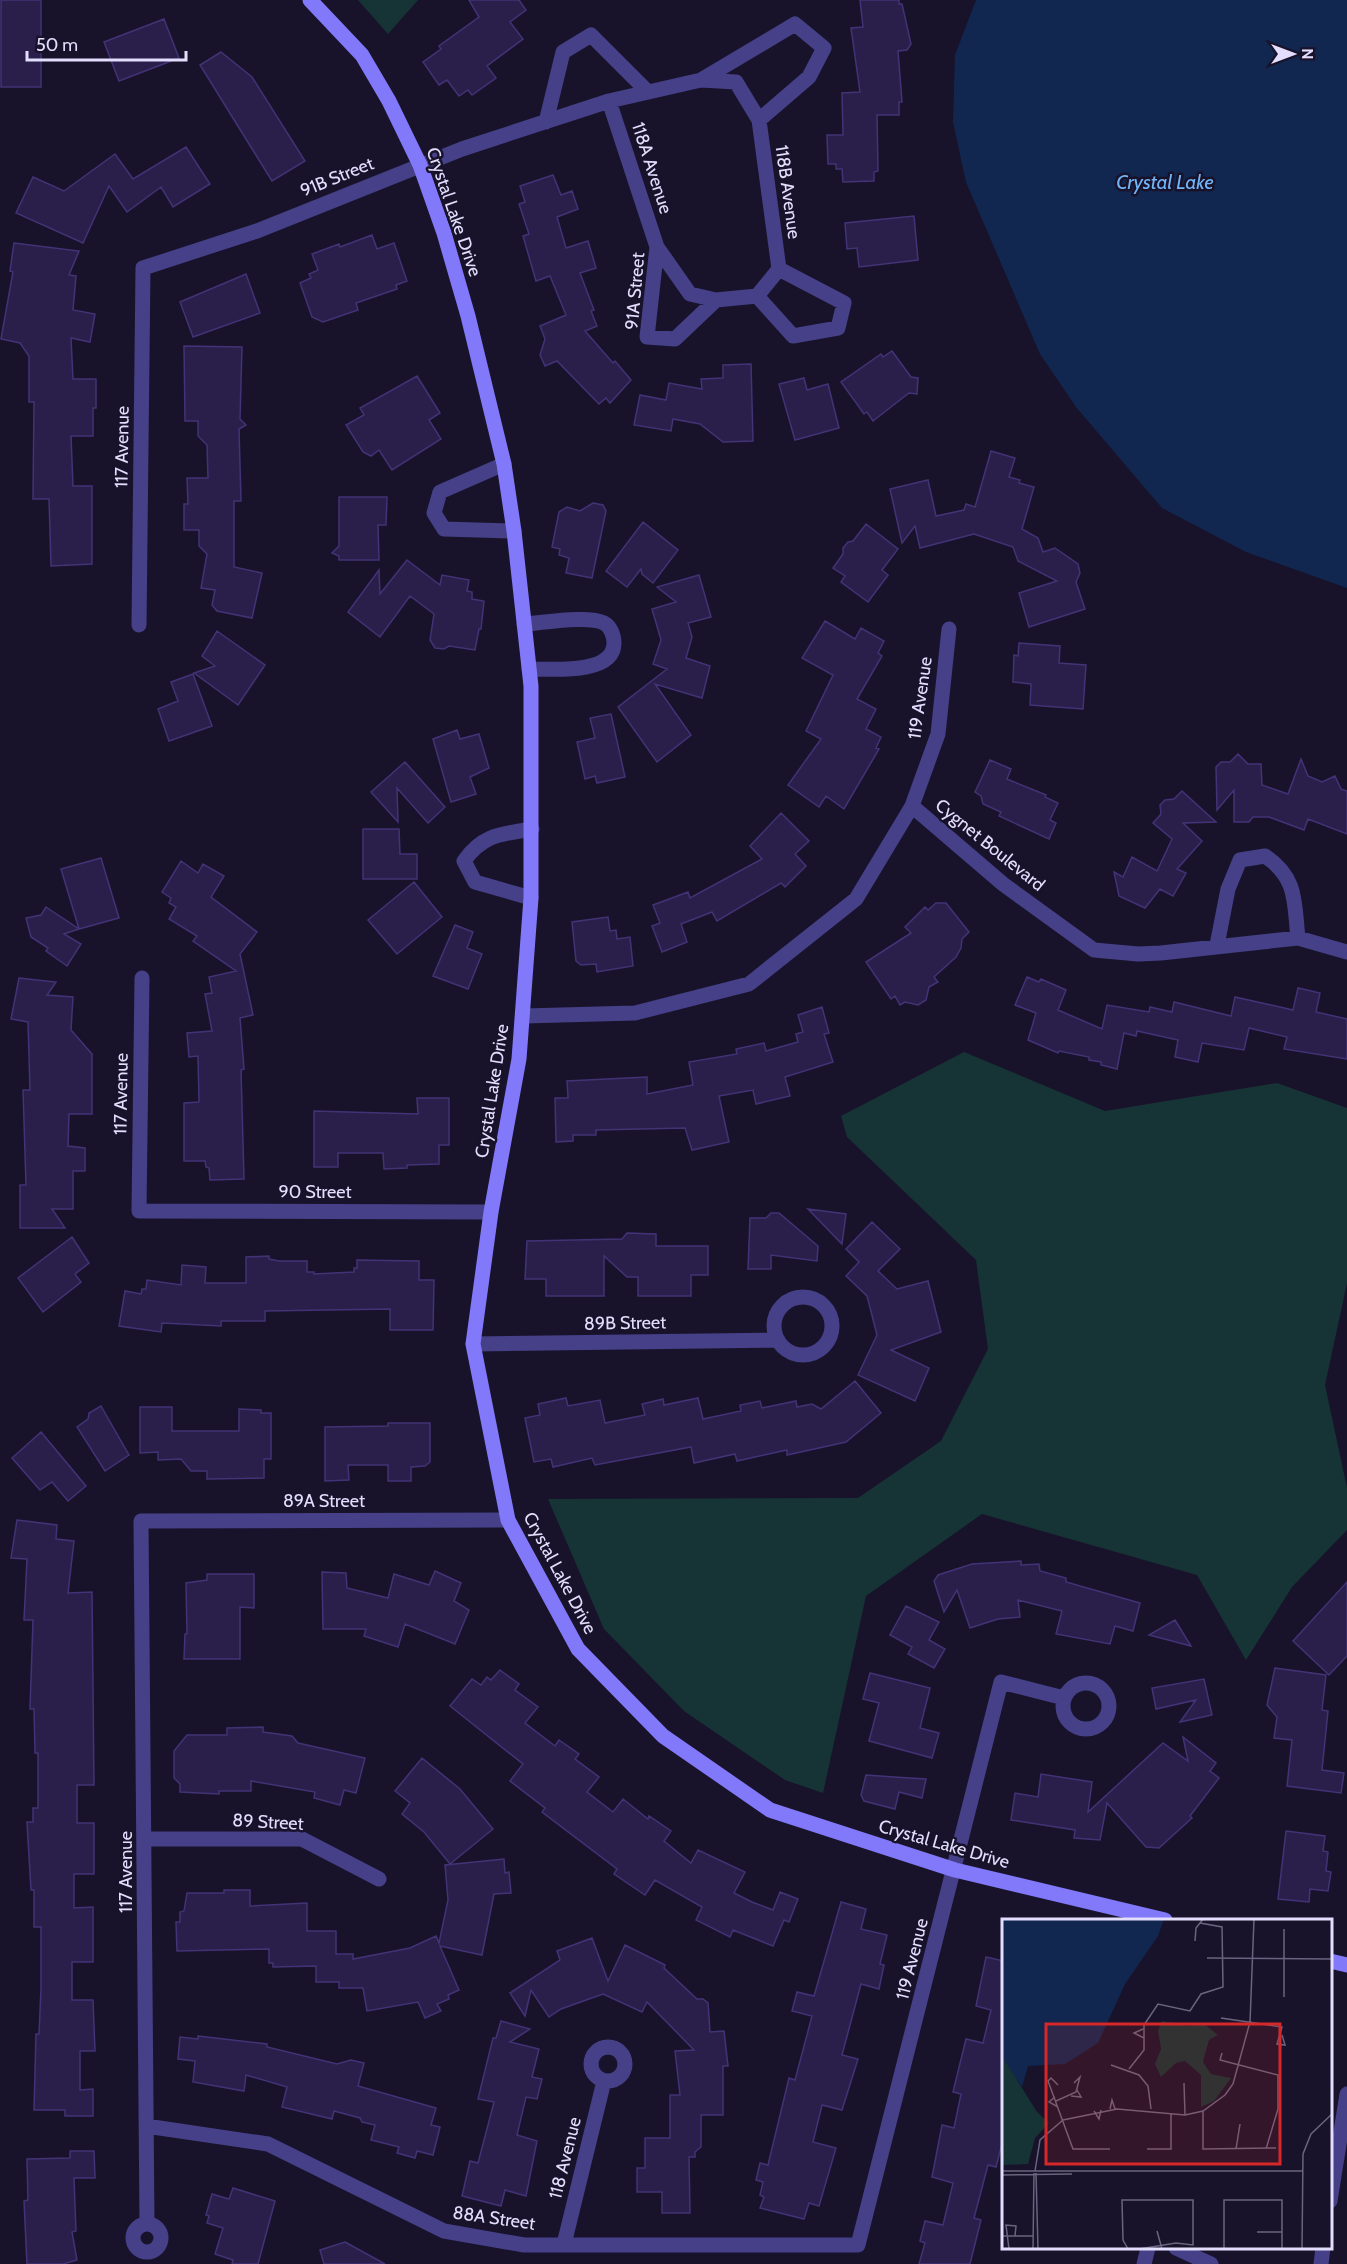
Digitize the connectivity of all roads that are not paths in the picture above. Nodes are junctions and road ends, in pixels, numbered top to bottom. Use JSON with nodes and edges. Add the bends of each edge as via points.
{"nodes":[{"id":1,"x":310,"y":0,"type":"edge"},
{"id":2,"x":701,"y":80,"type":"junction"},
{"id":3,"x":647,"y":91,"type":"junction"},
{"id":4,"x":609,"y":102,"type":"junction"},
{"id":5,"x":759,"y":120,"type":"junction"},
{"id":6,"x":546,"y":122,"type":"junction"},
{"id":7,"x":420,"y":165,"type":"junction"},
{"id":8,"x":657,"y":247,"type":"junction"},
{"id":9,"x":143,"y":268,"type":"joint"},
{"id":10,"x":779,"y":269,"type":"junction"},
{"id":11,"x":757,"y":296,"type":"junction"},
{"id":12,"x":716,"y":300,"type":"junction"},
{"id":13,"x":504,"y":464,"type":"junction"},
{"id":14,"x":514,"y":531,"type":"junction"},
{"id":15,"x":524,"y":624,"type":"junction"},
{"id":16,"x":139,"y":625,"type":"dead end"},
{"id":17,"x":949,"y":629,"type":"dead end"},
{"id":18,"x":529,"y":669,"type":"junction"},
{"id":19,"x":912,"y":806,"type":"junction"},
{"id":20,"x":532,"y":829,"type":"junction"},
{"id":21,"x":531,"y":898,"type":"junction"},
{"id":22,"x":1298,"y":938,"type":"junction"},
{"id":23,"x":1217,"y":945,"type":"junction"},
{"id":24,"x":1347,"y":952,"type":"edge"},
{"id":25,"x":142,"y":978,"type":"dead end"},
{"id":26,"x":524,"y":1016,"type":"junction"},
{"id":27,"x":139,"y":1210,"type":"joint"},
{"id":28,"x":491,"y":1212,"type":"junction"},
{"id":29,"x":777,"y":1340,"type":"dead end"},
{"id":30,"x":473,"y":1344,"type":"junction"},
{"id":31,"x":508,"y":1520,"type":"junction"},
{"id":32,"x":141,"y":1521,"type":"joint"},
{"id":33,"x":1064,"y":1698,"type":"dead end"},
{"id":34,"x":145,"y":1839,"type":"junction"},
{"id":35,"x":955,"y":1870,"type":"junction"},
{"id":36,"x":380,"y":1879,"type":"dead end"},
{"id":37,"x":1161,"y":1919,"type":"edge"},
{"id":38,"x":1332,"y":1961,"type":"edge"},
{"id":39,"x":1347,"y":1965,"type":"edge"},
{"id":40,"x":604,"y":2081,"type":"dead end"},
{"id":41,"x":1347,"y":2094,"type":"edge"},
{"id":42,"x":146,"y":2126,"type":"junction"},
{"id":43,"x":1332,"y":2188,"type":"edge"},
{"id":44,"x":147,"y":2223,"type":"dead end"},
{"id":45,"x":564,"y":2244,"type":"junction"},
{"id":46,"x":858,"y":2245,"type":"joint"},
{"id":47,"x":1148,"y":2249,"type":"edge"},
{"id":48,"x":1180,"y":2249,"type":"edge"},
{"id":49,"x":1323,"y":2249,"type":"edge"},
{"id":50,"x":1144,"y":2264,"type":"edge"},
{"id":51,"x":1211,"y":2264,"type":"edge"},
{"id":52,"x":1321,"y":2264,"type":"edge"}],
"edges":[{"from":1,"to":7,"type":"street","name":"Crystal Lake Drive","via":[[362,55]]},
{"from":2,"to":3,"type":"street","name":"91B Street"},
{"from":2,"to":5,"type":"street","name":"91B Street","via":[[736,82]]},
{"from":2,"to":5,"type":"street","name":"91B Street","via":[[795,24],[824,48],[809,77]]},
{"from":3,"to":4,"type":"street","name":"91B Street"},
{"from":3,"to":6,"type":"street","via":[[591,35],[563,52]]},
{"from":4,"to":6,"type":"street","name":"91B Street"},
{"from":4,"to":8,"type":"street","name":"118A Avenue"},
{"from":5,"to":10,"type":"street","name":"118B Avenue"},
{"from":6,"to":7,"type":"street","name":"91B Street"},
{"from":7,"to":9,"type":"street","name":"91B Street","via":[[257,231]]},
{"from":7,"to":13,"type":"street","name":"Crystal Lake Drive","via":[[468,316]]},
{"from":8,"to":12,"type":"street","name":"91A Street","via":[[690,294]]},
{"from":8,"to":12,"type":"street","name":"91A Street","via":[[647,337],[675,339]]},
{"from":9,"to":16,"type":"street","name":"117 Avenue"},
{"from":10,"to":11,"type":"street"},
{"from":10,"to":11,"type":"street","via":[[843,303],[838,328],[794,336]]},
{"from":11,"to":12,"type":"street","name":"91A Street"},
{"from":13,"to":14,"type":"street","name":"Crystal Lake Drive"},
{"from":13,"to":14,"type":"street","via":[[440,492],[434,513],[444,529]]},
{"from":14,"to":15,"type":"street","name":"Crystal Lake Drive"},
{"from":15,"to":18,"type":"street","name":"Crystal Lake Drive"},
{"from":15,"to":18,"type":"street","via":[[604,623],[612,631],[614,644],[611,655],[598,666]]},
{"from":17,"to":19,"type":"street","name":"119 Avenue","via":[[938,734]]},
{"from":18,"to":20,"type":"street","name":"Crystal Lake Drive"},
{"from":19,"to":23,"type":"street","name":"Cygnet Boulevard","via":[[1003,884],[1094,950],[1138,954]]},
{"from":19,"to":26,"type":"street","name":"Cygnet Boulevard","via":[[856,899],[749,984],[635,1013]]},
{"from":20,"to":21,"type":"street","name":"Crystal Lake Drive"},
{"from":20,"to":21,"type":"street","via":[[492,836],[475,845],[464,861],[475,882]]},
{"from":21,"to":26,"type":"street","name":"Crystal Lake Drive"},
{"from":22,"to":23,"type":"street","name":"Cygnet Boulevard"},
{"from":22,"to":23,"type":"street","via":[[1292,884],[1280,866],[1265,856],[1240,860],[1228,889]]},
{"from":22,"to":24,"type":"street","name":"Cygnet Boulevard"},
{"from":25,"to":27,"type":"street","name":"117 Avenue"},
{"from":26,"to":28,"type":"street","name":"Crystal Lake Drive"},
{"from":27,"to":28,"type":"street","name":"90 Street"},
{"from":28,"to":30,"type":"street","name":"Crystal Lake Drive"},
{"from":29,"to":30,"type":"street","name":"89B Street"},
{"from":30,"to":31,"type":"street","name":"Crystal Lake Drive"},
{"from":31,"to":32,"type":"street","name":"89A Street"},
{"from":31,"to":35,"type":"street","name":"Crystal Lake Drive","via":[[578,1649],[663,1736],[770,1810]]},
{"from":32,"to":34,"type":"street","name":"117 Avenue"},
{"from":33,"to":35,"type":"street","name":"119 Avenue","via":[[1001,1682]]},
{"from":34,"to":36,"type":"street","name":"89 Street","via":[[302,1839]]},
{"from":34,"to":42,"type":"street","name":"117 Avenue"},
{"from":35,"to":37,"type":"street","name":"Crystal Lake Drive"},
{"from":35,"to":46,"type":"street","name":"119 Avenue"},
{"from":38,"to":39,"type":"street"},
{"from":40,"to":45,"type":"street","name":"118 Avenue"},
{"from":41,"to":43,"type":"street"},
{"from":42,"to":44,"type":"street","name":"117 Avenue"},
{"from":42,"to":45,"type":"street","name":"88A Street","via":[[268,2144],[444,2231],[524,2245]]},
{"from":45,"to":46,"type":"street","name":"88A Street"},
{"from":47,"to":50,"type":"street"},
{"from":48,"to":51,"type":"street"},
{"from":49,"to":52,"type":"street"}]}
